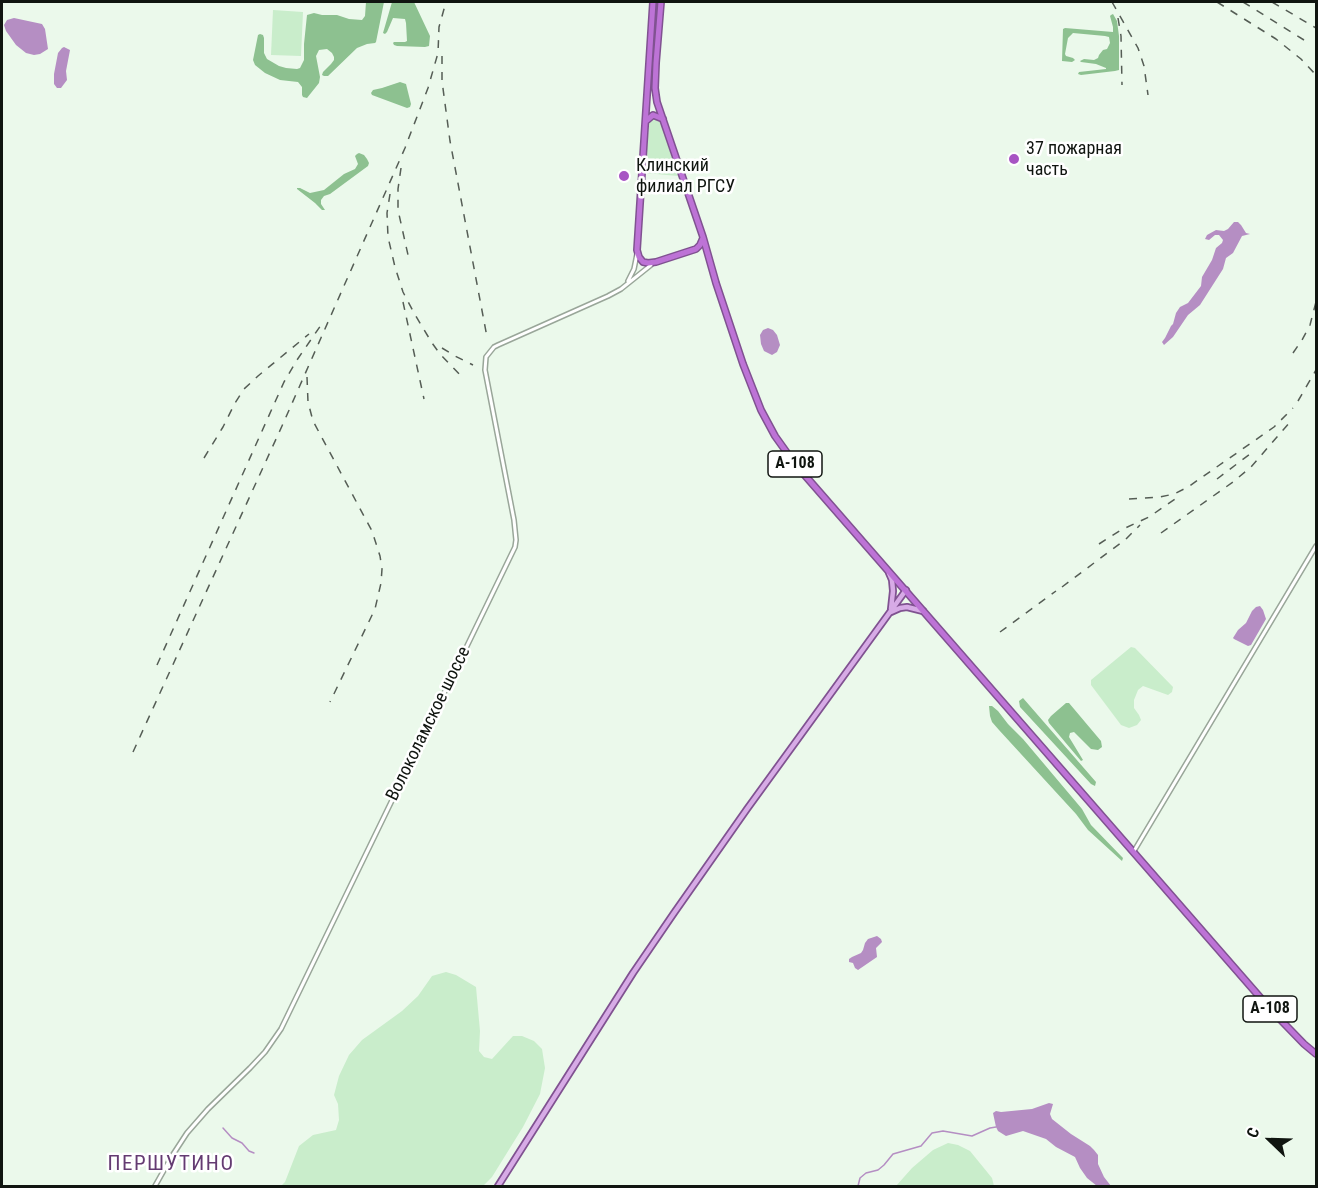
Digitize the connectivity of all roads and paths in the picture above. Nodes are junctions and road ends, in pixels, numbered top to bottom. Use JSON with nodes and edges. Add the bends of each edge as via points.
{"nodes":[{"id":1,"x":653,"y":2,"type":"edge"},
{"id":2,"x":661,"y":2,"type":"edge"},
{"id":3,"x":664,"y":120,"type":"junction"},
{"id":4,"x":646,"y":121,"type":"junction"},
{"id":5,"x":703,"y":237,"type":"junction"},
{"id":6,"x":696,"y":249,"type":"junction"},
{"id":7,"x":637,"y":250,"type":"junction"},
{"id":8,"x":708,"y":255,"type":"junction"},
{"id":9,"x":656,"y":262,"type":"junction"},
{"id":10,"x":621,"y":289,"type":"junction"},
{"id":11,"x":1317,"y":546,"type":"edge"},
{"id":12,"x":888,"y":571,"type":"junction"},
{"id":13,"x":906,"y":590,"type":"junction"},
{"id":14,"x":924,"y":611,"type":"junction"},
{"id":15,"x":891,"y":612,"type":"junction"},
{"id":16,"x":1133,"y":852,"type":"junction"},
{"id":17,"x":1317,"y":1054,"type":"edge"},
{"id":18,"x":155,"y":1186,"type":"edge"},
{"id":19,"x":498,"y":1186,"type":"edge"}],
"edges":[{"from":1,"to":4,"type":"highway"},
{"from":2,"to":3,"type":"highway","number":"А-108","via":[[655,88]]},
{"from":3,"to":4,"type":"highway","via":[[653,115]]},
{"from":3,"to":5,"type":"highway","number":"А-108"},
{"from":4,"to":7,"type":"highway"},
{"from":5,"to":6,"type":"highway"},
{"from":5,"to":8,"type":"highway","number":"А-108"},
{"from":6,"to":8,"type":"highway"},
{"from":6,"to":9,"type":"highway"},
{"from":7,"to":9,"type":"highway","via":[[643,262]]},
{"from":7,"to":10,"type":"street","via":[[633,273]]},
{"from":8,"to":12,"type":"highway","number":"А-108","via":[[743,364],[775,436]]},
{"from":9,"to":10,"type":"street","name":"Волоколамское шоссе"},
{"from":10,"to":18,"type":"street","name":"Волоколамское шоссе","via":[[494,347],[486,357],[485,370],[514,520],[515,547],[281,1029],[258,1060],[187,1133]]},
{"from":11,"to":16,"type":"street"},
{"from":12,"to":13,"type":"highway","number":"А-108"},
{"from":12,"to":15,"type":"main road","via":[[893,591]]},
{"from":13,"to":14,"type":"highway","number":"А-108"},
{"from":13,"to":15,"type":"main road"},
{"from":14,"to":15,"type":"main road","via":[[907,607]]},
{"from":14,"to":16,"type":"highway","number":"А-108"},
{"from":15,"to":19,"type":"main road","via":[[674,913]]},
{"from":16,"to":17,"type":"highway","number":"А-108","via":[[1272,1011]]}]}
